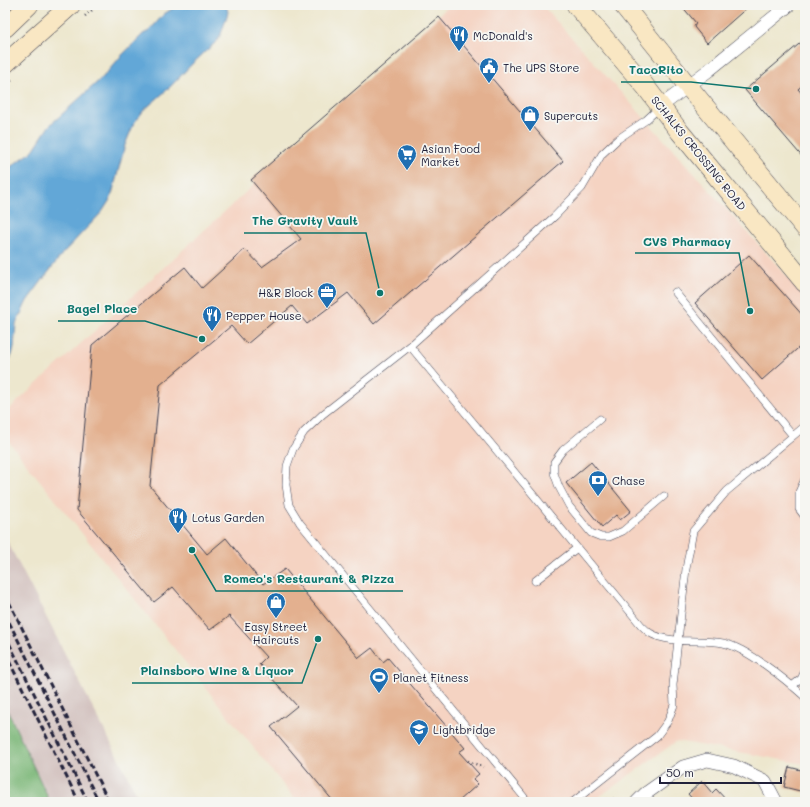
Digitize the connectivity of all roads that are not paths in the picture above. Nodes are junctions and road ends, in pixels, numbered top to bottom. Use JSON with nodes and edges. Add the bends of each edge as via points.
{"nodes":[{"id":1,"x":29,"y":5,"type":"edge"},
{"id":2,"x":71,"y":5,"type":"edge"},
{"id":3,"x":576,"y":5,"type":"edge"},
{"id":4,"x":623,"y":5,"type":"edge"},
{"id":5,"x":790,"y":5,"type":"edge"},
{"id":6,"x":5,"y":28,"type":"edge"},
{"id":7,"x":5,"y":64,"type":"edge"},
{"id":8,"x":688,"y":86,"type":"junction"},
{"id":9,"x":661,"y":106,"type":"junction"},
{"id":10,"x":805,"y":228,"type":"edge"},
{"id":11,"x":805,"y":283,"type":"edge"},
{"id":12,"x":675,"y":292,"type":"dead end"},
{"id":13,"x":410,"y":346,"type":"junction"},
{"id":14,"x":600,"y":419,"type":"dead end"},
{"id":15,"x":805,"y":426,"type":"edge"},
{"id":16,"x":793,"y":436,"type":"junction"},
{"id":17,"x":805,"y":479,"type":"edge"},
{"id":18,"x":664,"y":496,"type":"dead end"},
{"id":19,"x":805,"y":517,"type":"edge"},
{"id":20,"x":577,"y":548,"type":"junction"},
{"id":21,"x":535,"y":581,"type":"dead end"},
{"id":22,"x":678,"y":640,"type":"junction"},
{"id":23,"x":805,"y":671,"type":"edge"},
{"id":24,"x":792,"y":686,"type":"junction"},
{"id":25,"x":805,"y":697,"type":"edge"},
{"id":26,"x":528,"y":802,"type":"edge"},
{"id":27,"x":573,"y":802,"type":"edge"},
{"id":28,"x":637,"y":802,"type":"edge"},
{"id":29,"x":776,"y":802,"type":"edge"}],
"edges":[{"from":1,"to":6,"type":"street"},
{"from":2,"to":7,"type":"street"},
{"from":3,"to":9,"type":"street","name":"SCHALKS CROSSING ROAD"},
{"from":4,"to":8,"type":"street"},
{"from":5,"to":8,"type":"street"},
{"from":8,"to":9,"type":"street"},
{"from":8,"to":10,"type":"street"},
{"from":9,"to":11,"type":"street","name":"SCHALKS CROSSING ROAD"},
{"from":9,"to":13,"type":"lane","via":[[602,154],[582,188],[555,216]]},
{"from":12,"to":16,"type":"lane"},
{"from":13,"to":20,"type":"lane"},
{"from":13,"to":26,"type":"lane","via":[[323,414],[304,432],[293,449],[287,466],[289,505],[300,523]]},
{"from":14,"to":18,"type":"lane","via":[[563,450],[554,462],[554,473],[569,506],[592,533],[601,537],[616,535],[623,531]]},
{"from":15,"to":16,"type":"lane"},
{"from":16,"to":22,"type":"lane","via":[[726,491],[693,531]]},
{"from":17,"to":19,"type":"lane","via":[[799,492],[799,509]]},
{"from":20,"to":21,"type":"lane"},
{"from":20,"to":22,"type":"lane","via":[[641,625],[650,633]]},
{"from":22,"to":24,"type":"lane","via":[[724,643],[737,648]]},
{"from":22,"to":27,"type":"lane","via":[[673,684],[674,705],[668,722],[657,736]]},
{"from":23,"to":24,"type":"lane","via":[[801,679]]},
{"from":24,"to":25,"type":"lane"},
{"from":28,"to":29,"type":"street","via":[[683,767],[707,760],[734,766],[765,782]]}]}
